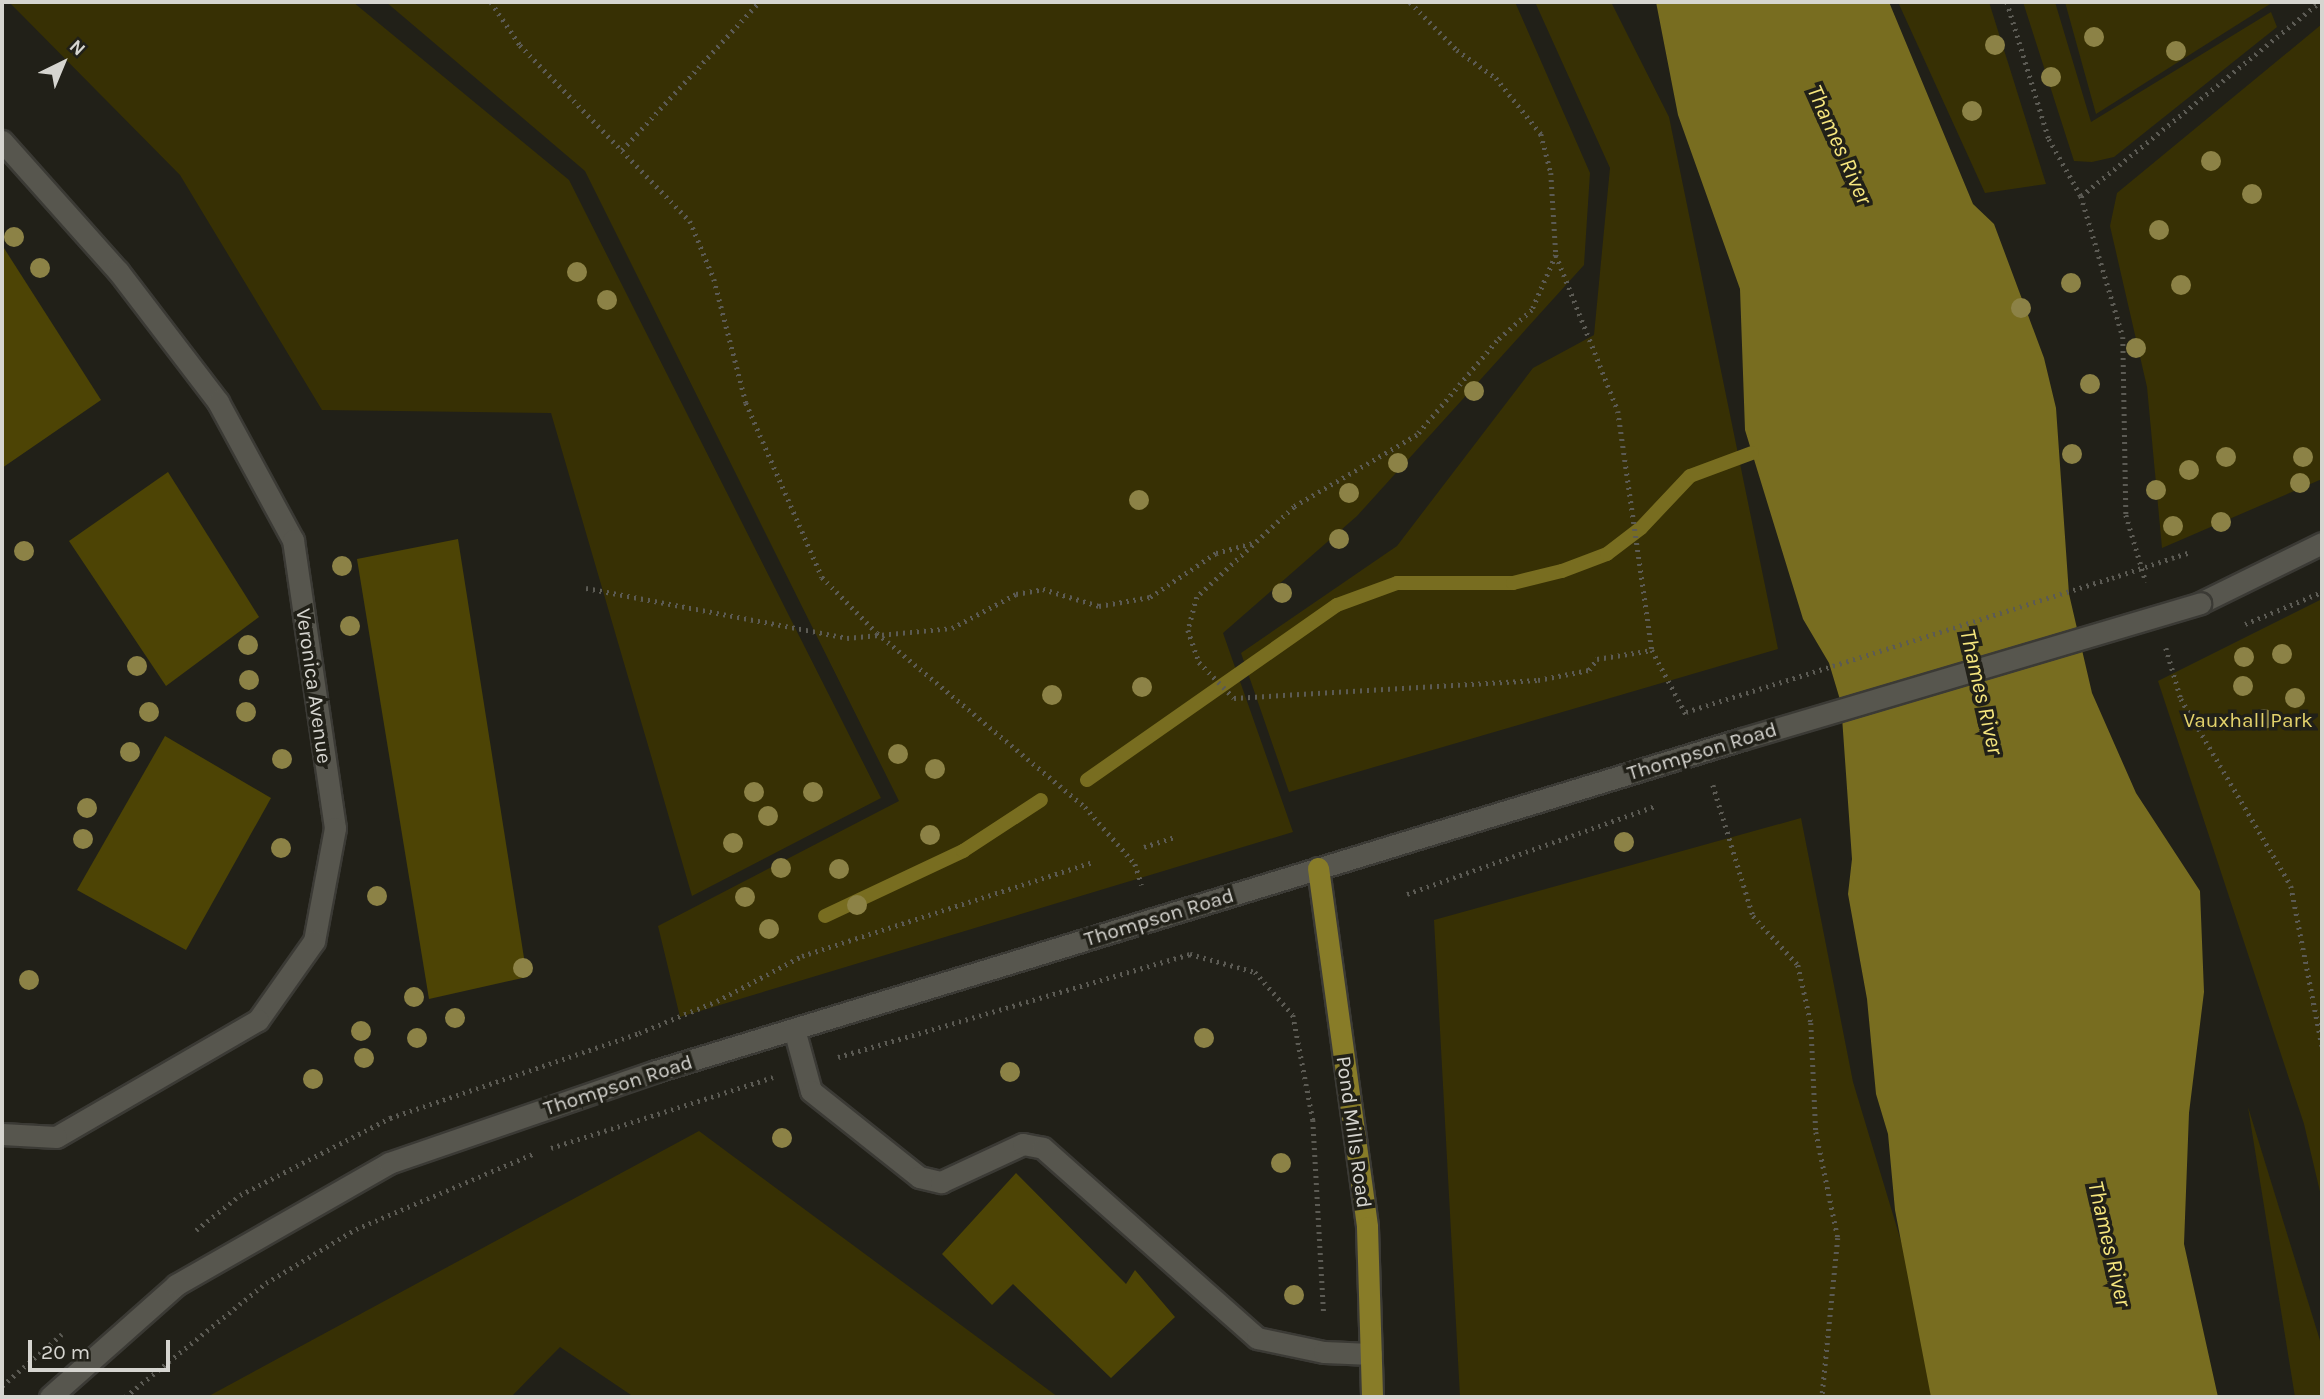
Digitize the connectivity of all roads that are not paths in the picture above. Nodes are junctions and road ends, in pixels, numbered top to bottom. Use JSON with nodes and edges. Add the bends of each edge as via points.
{"nodes":[{"id":1,"x":2,"y":141,"type":"edge"},
{"id":2,"x":2322,"y":543,"type":"edge"},
{"id":3,"x":1318,"y":868,"type":"junction"},
{"id":4,"x":794,"y":1029,"type":"junction"},
{"id":5,"x":2,"y":1134,"type":"edge"},
{"id":6,"x":1371,"y":1354,"type":"junction"},
{"id":7,"x":50,"y":1397,"type":"edge"},
{"id":8,"x":1372,"y":1397,"type":"edge"}],
"edges":[{"from":1,"to":5,"type":"street","name":"Veronica Avenue","via":[[118,271],[218,402],[293,540],[335,828],[314,941],[258,1020],[56,1137]]},
{"from":2,"to":3,"type":"street","name":"Thompson Road","bridge":true,"via":[[2200,603]]},
{"from":3,"to":4,"type":"street","name":"Thompson Road"},
{"from":3,"to":6,"type":"main road","name":"Pond Mills Road","via":[[1367,1227]]},
{"from":4,"to":6,"type":"street","via":[[811,1091],[919,1177],[941,1182],[1023,1144],[1043,1148],[1257,1338],[1324,1352]]},
{"from":4,"to":7,"type":"street","name":"Thompson Road","via":[[389,1163],[176,1285]]},
{"from":6,"to":8,"type":"main road","name":"Pond Mills Road"}]}
